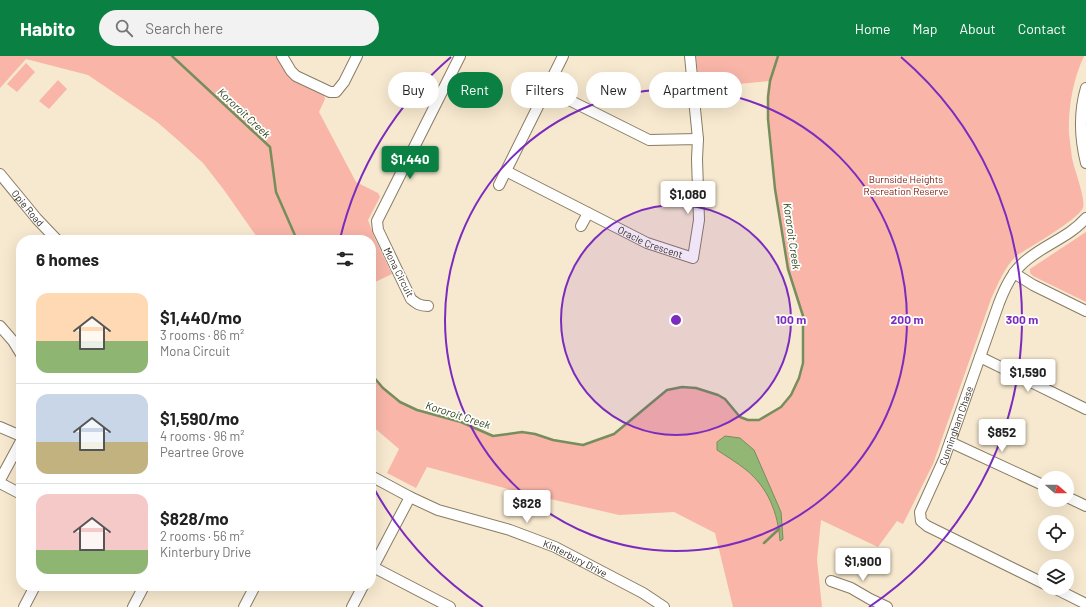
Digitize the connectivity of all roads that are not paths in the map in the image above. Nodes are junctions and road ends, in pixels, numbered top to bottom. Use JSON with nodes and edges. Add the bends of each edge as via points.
{"nodes":[{"id":1,"x":282,"y":56,"type":"edge"},
{"id":2,"x":357,"y":56,"type":"edge"},
{"id":3,"x":460,"y":56,"type":"edge"},
{"id":4,"x":563,"y":56,"type":"edge"},
{"id":5,"x":690,"y":56,"type":"edge"},
{"id":6,"x":555,"y":72,"type":"edge"},
{"id":7,"x":1086,"y":88,"type":"edge"},
{"id":8,"x":578,"y":104,"type":"edge"},
{"id":9,"x":538,"y":108,"type":"edge"},
{"id":10,"x":698,"y":139,"type":"junction"},
{"id":11,"x":1086,"y":163,"type":"edge"},
{"id":12,"x":506,"y":171,"type":"junction"},
{"id":13,"x":0,"y":174,"type":"edge"},
{"id":14,"x":499,"y":185,"type":"dead end"},
{"id":15,"x":588,"y":213,"type":"junction"},
{"id":16,"x":1086,"y":218,"type":"edge"},
{"id":17,"x":1081,"y":225,"type":"edge"},
{"id":18,"x":582,"y":226,"type":"dead end"},
{"id":19,"x":52,"y":235,"type":"edge"},
{"id":20,"x":1014,"y":273,"type":"junction"},
{"id":21,"x":428,"y":306,"type":"dead end"},
{"id":22,"x":1086,"y":311,"type":"edge"},
{"id":23,"x":0,"y":326,"type":"edge"},
{"id":24,"x":16,"y":346,"type":"edge"},
{"id":25,"x":980,"y":357,"type":"junction"},
{"id":26,"x":1086,"y":409,"type":"edge"},
{"id":27,"x":0,"y":427,"type":"edge"},
{"id":28,"x":16,"y":434,"type":"edge"},
{"id":29,"x":950,"y":442,"type":"junction"},
{"id":30,"x":16,"y":451,"type":"edge"},
{"id":31,"x":376,"y":479,"type":"edge"},
{"id":32,"x":0,"y":482,"type":"edge"},
{"id":33,"x":1038,"y":483,"type":"edge"},
{"id":34,"x":16,"y":491,"type":"edge"},
{"id":35,"x":410,"y":497,"type":"junction"},
{"id":36,"x":1074,"y":500,"type":"edge"},
{"id":37,"x":1086,"y":506,"type":"edge"},
{"id":38,"x":376,"y":561,"type":"edge"},
{"id":39,"x":376,"y":571,"type":"edge"},
{"id":40,"x":831,"y":581,"type":"dead end"},
{"id":41,"x":1038,"y":581,"type":"edge"},
{"id":42,"x":32,"y":591,"type":"edge"},
{"id":43,"x":141,"y":591,"type":"edge"},
{"id":44,"x":252,"y":591,"type":"edge"},
{"id":45,"x":360,"y":591,"type":"edge"},
{"id":46,"x":1068,"y":595,"type":"edge"},
{"id":47,"x":1086,"y":604,"type":"edge"},
{"id":48,"x":24,"y":607,"type":"edge"},
{"id":49,"x":133,"y":607,"type":"edge"},
{"id":50,"x":244,"y":607,"type":"edge"},
{"id":51,"x":352,"y":607,"type":"edge"},
{"id":52,"x":450,"y":607,"type":"edge"},
{"id":53,"x":664,"y":607,"type":"edge"},
{"id":54,"x":887,"y":607,"type":"edge"}],
"edges":[{"from":1,"to":2,"type":"street","via":[[296,76],[330,92],[336,92],[344,82]]},
{"from":3,"to":21,"type":"street","name":"Mona Circuit","via":[[377,221],[378,230],[411,299],[416,304]]},
{"from":4,"to":6,"type":"street"},
{"from":5,"to":10,"type":"street","name":"Oracle Crescent"},
{"from":7,"to":11,"type":"street","via":[[1081,130]]},
{"from":8,"to":10,"type":"street","via":[[649,140]]},
{"from":9,"to":12,"type":"street"},
{"from":10,"to":15,"type":"street","name":"Oracle Crescent","via":[[699,220],[691,262]]},
{"from":12,"to":14,"type":"street"},
{"from":12,"to":15,"type":"street","name":"Oracle Crescent"},
{"from":13,"to":19,"type":"street","name":"Opie Road"},
{"from":15,"to":18,"type":"street"},
{"from":16,"to":17,"type":"street","name":"Cunningham Chase"},
{"from":17,"to":20,"type":"street","name":"Cunningham Chase","via":[[1030,258]]},
{"from":20,"to":22,"type":"street"},
{"from":20,"to":25,"type":"street","name":"Cunningham Chase","via":[[999,303]]},
{"from":23,"to":24,"type":"street"},
{"from":25,"to":26,"type":"street"},
{"from":25,"to":29,"type":"street","name":"Cunningham Chase"},
{"from":27,"to":28,"type":"street"},
{"from":29,"to":33,"type":"street"},
{"from":29,"to":41,"type":"street","name":"Cunningham Chase","via":[[922,508],[921,521],[926,526]]},
{"from":30,"to":32,"type":"street"},
{"from":31,"to":35,"type":"street","name":"Kinterbury Drive"},
{"from":32,"to":34,"type":"street"},
{"from":35,"to":38,"type":"street"},
{"from":35,"to":53,"type":"street","name":"Kinterbury Drive","via":[[438,510],[510,530],[555,547],[643,593]]},
{"from":36,"to":37,"type":"street"},
{"from":39,"to":52,"type":"street"},
{"from":40,"to":54,"type":"street","via":[[851,588]]},
{"from":42,"to":48,"type":"street"},
{"from":43,"to":49,"type":"street"},
{"from":44,"to":50,"type":"street"},
{"from":45,"to":51,"type":"street"},
{"from":46,"to":47,"type":"street"}]}
